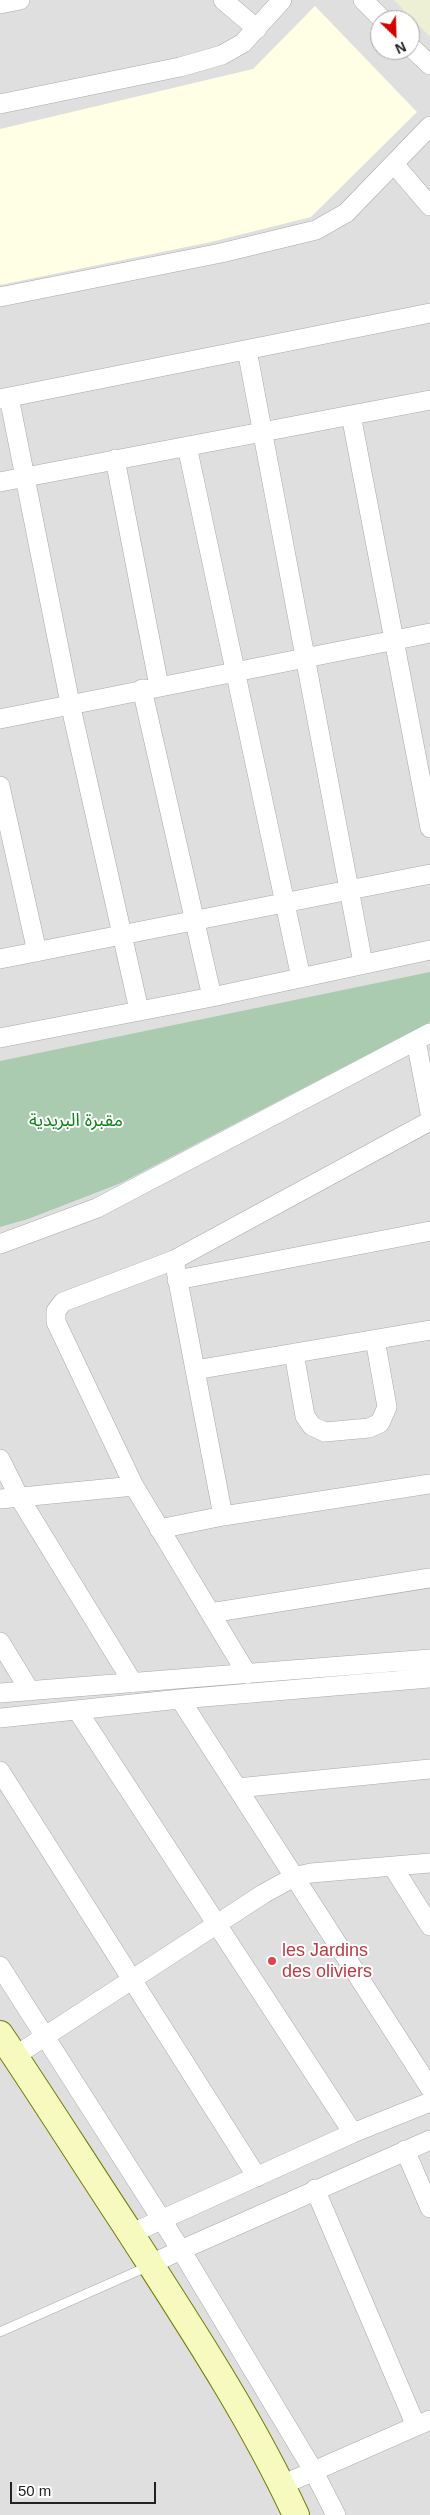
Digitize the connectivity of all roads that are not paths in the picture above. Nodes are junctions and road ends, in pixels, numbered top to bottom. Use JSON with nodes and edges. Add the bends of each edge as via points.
{"nodes":[{"id":1,"x":20,"y":0,"type":"edge"},
{"id":2,"x":223,"y":0,"type":"edge"},
{"id":3,"x":282,"y":0,"type":"edge"},
{"id":4,"x":363,"y":0,"type":"edge"},
{"id":5,"x":0,"y":4,"type":"edge"},
{"id":6,"x":373,"y":10,"type":"edge"},
{"id":7,"x":257,"y":30,"type":"junction"},
{"id":8,"x":420,"y":56,"type":"edge"},
{"id":9,"x":430,"y":65,"type":"edge"},
{"id":10,"x":0,"y":104,"type":"edge"},
{"id":11,"x":430,"y":126,"type":"edge"},
{"id":12,"x":394,"y":164,"type":"junction"},
{"id":13,"x":430,"y":206,"type":"edge"},
{"id":14,"x":0,"y":297,"type":"edge"},
{"id":15,"x":430,"y":313,"type":"edge"},
{"id":16,"x":246,"y":350,"type":"junction"},
{"id":17,"x":4,"y":398,"type":"edge"},
{"id":18,"x":430,"y":401,"type":"edge"},
{"id":19,"x":351,"y":415,"type":"junction"},
{"id":20,"x":262,"y":432,"type":"junction"},
{"id":21,"x":188,"y":446,"type":"junction"},
{"id":22,"x":116,"y":460,"type":"junction"},
{"id":23,"x":25,"y":476,"type":"junction"},
{"id":24,"x":0,"y":482,"type":"edge"},
{"id":25,"x":430,"y":634,"type":"edge"},
{"id":26,"x":395,"y":640,"type":"junction"},
{"id":27,"x":304,"y":658,"type":"junction"},
{"id":28,"x":236,"y":671,"type":"junction"},
{"id":29,"x":151,"y":688,"type":"junction"},
{"id":30,"x":70,"y":703,"type":"junction"},
{"id":31,"x":0,"y":719,"type":"edge"},
{"id":32,"x":0,"y":786,"type":"edge"},
{"id":33,"x":430,"y":828,"type":"edge"},
{"id":34,"x":430,"y":874,"type":"edge"},
{"id":35,"x":348,"y":890,"type":"junction"},
{"id":36,"x":285,"y":903,"type":"junction"},
{"id":37,"x":195,"y":920,"type":"junction"},
{"id":38,"x":121,"y":935,"type":"junction"},
{"id":39,"x":430,"y":950,"type":"edge"},
{"id":40,"x":37,"y":952,"type":"junction"},
{"id":41,"x":0,"y":959,"type":"edge"},
{"id":42,"x":363,"y":963,"type":"junction"},
{"id":43,"x":301,"y":978,"type":"junction"},
{"id":44,"x":212,"y":997,"type":"junction"},
{"id":45,"x":139,"y":1010,"type":"junction"},
{"id":46,"x":423,"y":1037,"type":"edge"},
{"id":47,"x":0,"y":1038,"type":"edge"},
{"id":48,"x":430,"y":1113,"type":"edge"},
{"id":49,"x":430,"y":1121,"type":"edge"},
{"id":50,"x":430,"y":1231,"type":"edge"},
{"id":51,"x":0,"y":1244,"type":"edge"},
{"id":52,"x":174,"y":1260,"type":"junction"},
{"id":53,"x":178,"y":1280,"type":"junction"},
{"id":54,"x":430,"y":1330,"type":"edge"},
{"id":55,"x":375,"y":1339,"type":"junction"},
{"id":56,"x":294,"y":1353,"type":"junction"},
{"id":57,"x":195,"y":1370,"type":"junction"},
{"id":58,"x":0,"y":1459,"type":"edge"},
{"id":59,"x":430,"y":1484,"type":"edge"},
{"id":60,"x":134,"y":1486,"type":"junction"},
{"id":61,"x":19,"y":1497,"type":"junction"},
{"id":62,"x":0,"y":1499,"type":"edge"},
{"id":63,"x":223,"y":1516,"type":"junction"},
{"id":64,"x":159,"y":1529,"type":"junction"},
{"id":65,"x":430,"y":1578,"type":"edge"},
{"id":66,"x":210,"y":1612,"type":"junction"},
{"id":67,"x":0,"y":1642,"type":"edge"},
{"id":68,"x":430,"y":1660,"type":"edge"},
{"id":69,"x":247,"y":1674,"type":"junction"},
{"id":70,"x":430,"y":1678,"type":"edge"},
{"id":71,"x":133,"y":1683,"type":"junction"},
{"id":72,"x":30,"y":1691,"type":"junction"},
{"id":73,"x":0,"y":1693,"type":"edge"},
{"id":74,"x":180,"y":1699,"type":"junction"},
{"id":75,"x":77,"y":1710,"type":"junction"},
{"id":76,"x":0,"y":1718,"type":"edge"},
{"id":77,"x":430,"y":1769,"type":"edge"},
{"id":78,"x":0,"y":1771,"type":"edge"},
{"id":79,"x":237,"y":1788,"type":"junction"},
{"id":80,"x":430,"y":1863,"type":"edge"},
{"id":81,"x":393,"y":1866,"type":"junction"},
{"id":82,"x":294,"y":1877,"type":"junction"},
{"id":83,"x":217,"y":1926,"type":"junction"},
{"id":84,"x":430,"y":1926,"type":"edge"},
{"id":85,"x":0,"y":1966,"type":"edge"},
{"id":86,"x":133,"y":1979,"type":"junction"},
{"id":87,"x":0,"y":2034,"type":"edge"},
{"id":88,"x":44,"y":2037,"type":"junction"},
{"id":89,"x":15,"y":2056,"type":"junction"},
{"id":90,"x":430,"y":2088,"type":"edge"},
{"id":91,"x":430,"y":2102,"type":"edge"},
{"id":92,"x":353,"y":2133,"type":"junction"},
{"id":93,"x":430,"y":2140,"type":"edge"},
{"id":94,"x":405,"y":2150,"type":"junction"},
{"id":95,"x":257,"y":2177,"type":"junction"},
{"id":96,"x":315,"y":2189,"type":"junction"},
{"id":97,"x":430,"y":2208,"type":"edge"},
{"id":98,"x":160,"y":2219,"type":"junction"},
{"id":99,"x":130,"y":2234,"type":"junction"},
{"id":100,"x":181,"y":2250,"type":"junction"},
{"id":101,"x":151,"y":2264,"type":"junction"},
{"id":102,"x":0,"y":2332,"type":"edge"},
{"id":103,"x":423,"y":2423,"type":"edge"},
{"id":104,"x":313,"y":2470,"type":"junction"},
{"id":105,"x":282,"y":2485,"type":"junction"},
{"id":106,"x":296,"y":2515,"type":"edge"},
{"id":107,"x":336,"y":2515,"type":"edge"}],
"edges":[{"from":1,"to":5,"type":"street"},
{"from":2,"to":7,"type":"street"},
{"from":3,"to":7,"type":"street"},
{"from":4,"to":6,"type":"street"},
{"from":7,"to":10,"type":"street","via":[[232,50],[203,62]]},
{"from":8,"to":9,"type":"street"},
{"from":11,"to":12,"type":"street"},
{"from":12,"to":13,"type":"street"},
{"from":12,"to":14,"type":"street","via":[[346,213],[316,230],[221,253]]},
{"from":15,"to":16,"type":"street"},
{"from":16,"to":17,"type":"street"},
{"from":16,"to":20,"type":"street"},
{"from":17,"to":23,"type":"street"},
{"from":18,"to":19,"type":"street"},
{"from":19,"to":20,"type":"street"},
{"from":19,"to":26,"type":"street"},
{"from":20,"to":21,"type":"street"},
{"from":20,"to":27,"type":"street"},
{"from":21,"to":22,"type":"street"},
{"from":21,"to":28,"type":"street"},
{"from":22,"to":23,"type":"street"},
{"from":22,"to":29,"type":"street"},
{"from":23,"to":24,"type":"street"},
{"from":23,"to":30,"type":"street"},
{"from":25,"to":26,"type":"street"},
{"from":26,"to":27,"type":"street"},
{"from":26,"to":33,"type":"street"},
{"from":27,"to":28,"type":"street"},
{"from":27,"to":35,"type":"street"},
{"from":28,"to":29,"type":"street"},
{"from":28,"to":36,"type":"street"},
{"from":29,"to":30,"type":"street"},
{"from":29,"to":37,"type":"street"},
{"from":30,"to":31,"type":"street"},
{"from":30,"to":38,"type":"street"},
{"from":32,"to":40,"type":"street"},
{"from":34,"to":35,"type":"street"},
{"from":35,"to":36,"type":"street"},
{"from":35,"to":42,"type":"street"},
{"from":36,"to":37,"type":"street"},
{"from":36,"to":43,"type":"street"},
{"from":37,"to":38,"type":"street"},
{"from":37,"to":44,"type":"street"},
{"from":38,"to":40,"type":"street"},
{"from":38,"to":45,"type":"street"},
{"from":39,"to":42,"type":"street"},
{"from":40,"to":41,"type":"street"},
{"from":42,"to":43,"type":"street"},
{"from":43,"to":44,"type":"street"},
{"from":44,"to":45,"type":"street"},
{"from":45,"to":47,"type":"street"},
{"from":46,"to":48,"type":"street"},
{"from":46,"to":51,"type":"street","via":[[97,1208]]},
{"from":49,"to":52,"type":"street"},
{"from":50,"to":53,"type":"street"},
{"from":52,"to":53,"type":"street"},
{"from":52,"to":60,"type":"street","via":[[63,1302],[54,1316]]},
{"from":53,"to":57,"type":"street"},
{"from":54,"to":55,"type":"street"},
{"from":55,"to":56,"type":"street"},
{"from":55,"to":56,"type":"street","via":[[387,1407],[380,1423],[369,1428],[325,1432],[312,1426],[305,1416]]},
{"from":56,"to":57,"type":"street"},
{"from":57,"to":63,"type":"street"},
{"from":58,"to":61,"type":"street"},
{"from":59,"to":63,"type":"street"},
{"from":60,"to":61,"type":"street"},
{"from":60,"to":64,"type":"street"},
{"from":61,"to":62,"type":"street"},
{"from":61,"to":71,"type":"street"},
{"from":63,"to":64,"type":"street"},
{"from":64,"to":66,"type":"street"},
{"from":65,"to":66,"type":"street"},
{"from":66,"to":69,"type":"street"},
{"from":67,"to":72,"type":"street"},
{"from":68,"to":69,"type":"street"},
{"from":69,"to":71,"type":"street"},
{"from":70,"to":74,"type":"street"},
{"from":71,"to":72,"type":"street"},
{"from":72,"to":73,"type":"street"},
{"from":74,"to":75,"type":"street"},
{"from":74,"to":79,"type":"street"},
{"from":75,"to":76,"type":"street"},
{"from":75,"to":83,"type":"street"},
{"from":77,"to":79,"type":"street"},
{"from":78,"to":86,"type":"street"},
{"from":79,"to":82,"type":"street"},
{"from":80,"to":81,"type":"street"},
{"from":81,"to":82,"type":"street"},
{"from":81,"to":84,"type":"street"},
{"from":82,"to":83,"type":"street"},
{"from":82,"to":90,"type":"street"},
{"from":83,"to":86,"type":"street"},
{"from":83,"to":92,"type":"street"},
{"from":85,"to":88,"type":"street"},
{"from":86,"to":88,"type":"street"},
{"from":86,"to":95,"type":"street"},
{"from":87,"to":89,"type":"street"},
{"from":88,"to":89,"type":"street"},
{"from":88,"to":98,"type":"street"},
{"from":89,"to":99,"type":"street"},
{"from":91,"to":92,"type":"street"},
{"from":92,"to":95,"type":"street"},
{"from":93,"to":94,"type":"street"},
{"from":94,"to":96,"type":"street"},
{"from":94,"to":97,"type":"street"},
{"from":95,"to":98,"type":"street"},
{"from":96,"to":100,"type":"street"},
{"from":96,"to":103,"type":"street"},
{"from":98,"to":99,"type":"street"},
{"from":98,"to":100,"type":"street"},
{"from":99,"to":101,"type":"street"},
{"from":100,"to":101,"type":"street"},
{"from":100,"to":104,"type":"street"},
{"from":101,"to":102,"type":"lane"},
{"from":101,"to":105,"type":"street"},
{"from":103,"to":104,"type":"street"},
{"from":104,"to":105,"type":"street"},
{"from":104,"to":107,"type":"street"},
{"from":105,"to":106,"type":"street"}]}
